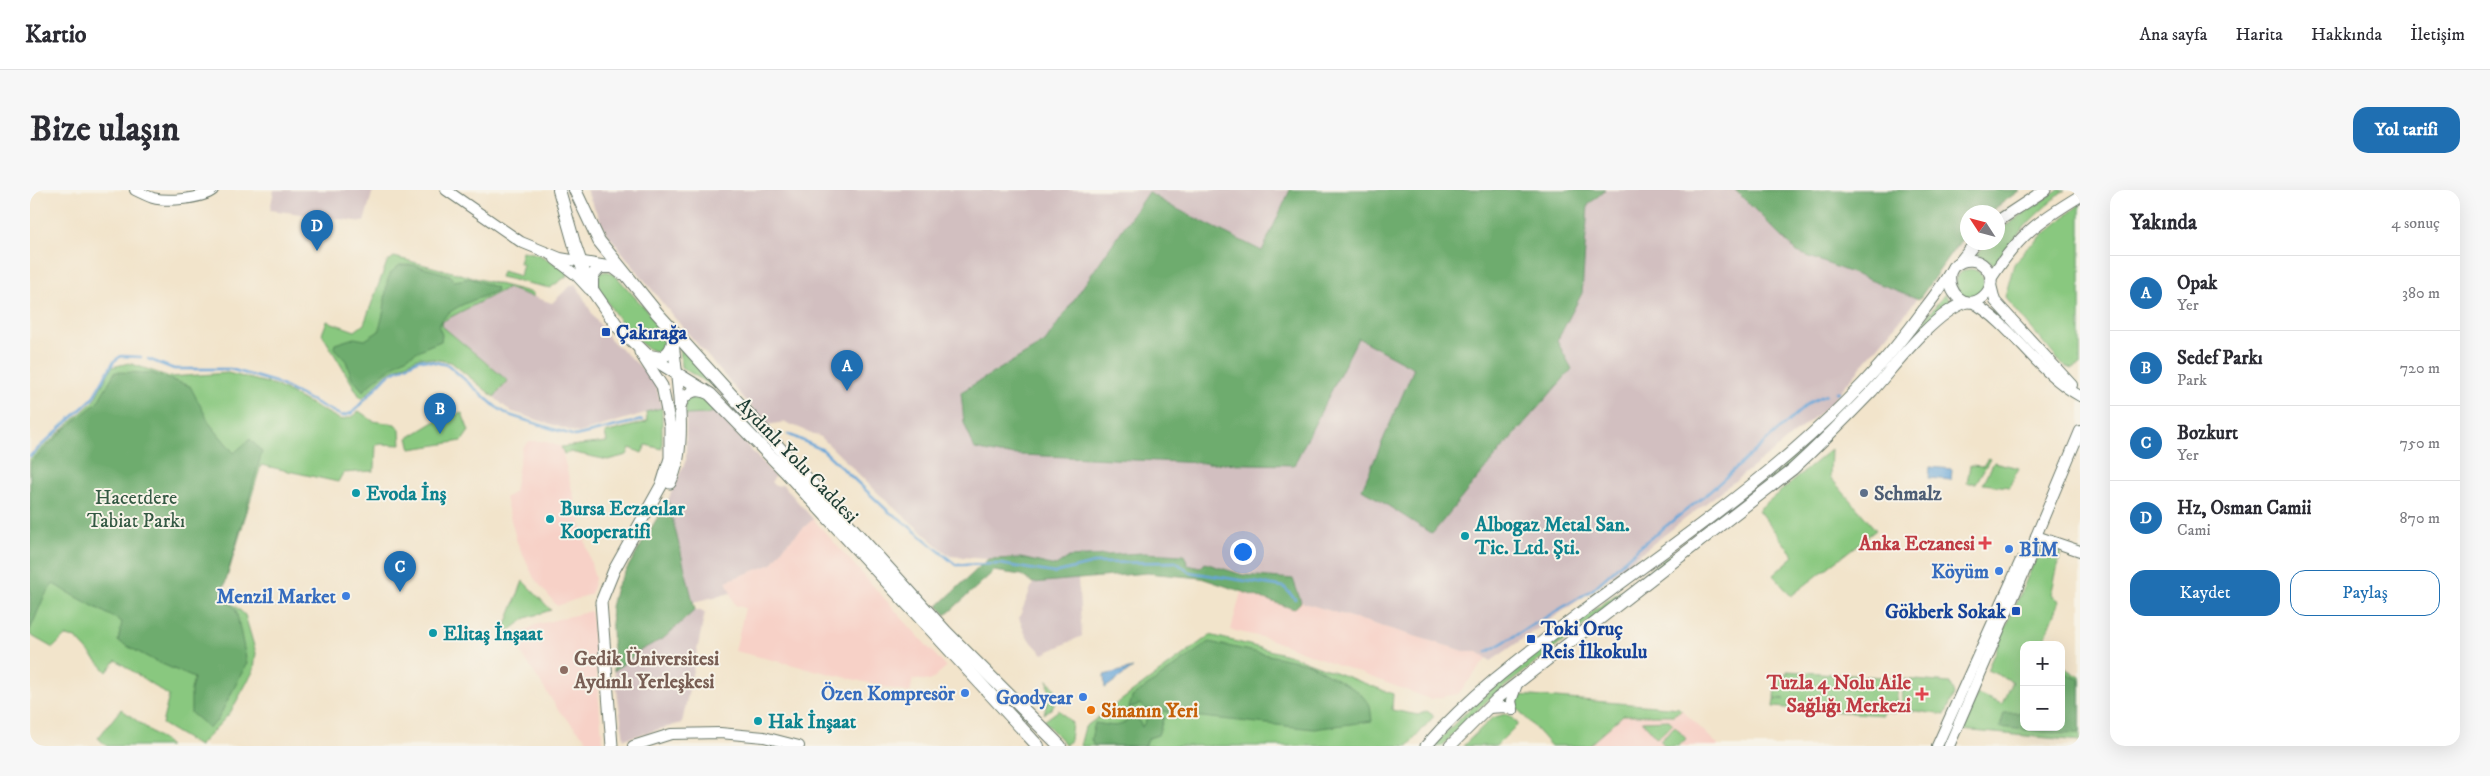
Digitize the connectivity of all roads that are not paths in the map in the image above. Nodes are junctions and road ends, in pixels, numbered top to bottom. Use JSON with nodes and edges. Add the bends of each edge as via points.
{"nodes":[{"id":1,"x":135,"y":190,"type":"edge"},
{"id":2,"x":212,"y":190,"type":"edge"},
{"id":3,"x":446,"y":190,"type":"edge"},
{"id":4,"x":560,"y":190,"type":"edge"},
{"id":5,"x":575,"y":190,"type":"edge"},
{"id":6,"x":2045,"y":190,"type":"edge"},
{"id":7,"x":2080,"y":196,"type":"edge"},
{"id":8,"x":2005,"y":216,"type":"edge"},
{"id":9,"x":571,"y":234,"type":"junction"},
{"id":10,"x":537,"y":248,"type":"junction"},
{"id":11,"x":1970,"y":250,"type":"edge"},
{"id":12,"x":550,"y":254,"type":"junction"},
{"id":13,"x":580,"y":262,"type":"junction"},
{"id":14,"x":1959,"y":263,"type":"junction"},
{"id":15,"x":607,"y":266,"type":"junction"},
{"id":16,"x":1950,"y":274,"type":"junction"},
{"id":17,"x":625,"y":276,"type":"junction"},
{"id":18,"x":1991,"y":282,"type":"junction"},
{"id":19,"x":593,"y":291,"type":"junction"},
{"id":20,"x":1969,"y":302,"type":"junction"},
{"id":21,"x":605,"y":309,"type":"junction"},
{"id":22,"x":618,"y":327,"type":"junction"},
{"id":23,"x":669,"y":328,"type":"junction"},
{"id":24,"x":673,"y":342,"type":"junction"},
{"id":25,"x":647,"y":355,"type":"junction"},
{"id":26,"x":676,"y":372,"type":"junction"},
{"id":27,"x":710,"y":394,"type":"junction"},
{"id":28,"x":2080,"y":394,"type":"edge"},
{"id":29,"x":679,"y":414,"type":"junction"},
{"id":30,"x":2080,"y":432,"type":"edge"},
{"id":31,"x":2036,"y":536,"type":"junction"},
{"id":32,"x":625,"y":551,"type":"junction"},
{"id":33,"x":2080,"y":551,"type":"edge"},
{"id":34,"x":1517,"y":684,"type":"junction"},
{"id":35,"x":1488,"y":708,"type":"junction"},
{"id":36,"x":612,"y":746,"type":"edge"},
{"id":37,"x":633,"y":746,"type":"edge"},
{"id":38,"x":798,"y":746,"type":"edge"},
{"id":39,"x":1038,"y":746,"type":"edge"},
{"id":40,"x":1060,"y":746,"type":"edge"},
{"id":41,"x":1426,"y":746,"type":"edge"},
{"id":42,"x":1450,"y":746,"type":"edge"},
{"id":43,"x":1938,"y":746,"type":"edge"},
{"id":44,"x":1949,"y":746,"type":"edge"}],
"edges":[{"from":1,"to":2,"type":"street","via":[[155,199],[182,199]]},
{"from":3,"to":10,"type":"street","via":[[513,238]]},
{"from":4,"to":9,"type":"main road","name":"Aydınlı Yolu Caddesi"},
{"from":5,"to":17,"type":"main road","name":"Aydınlı Yolu Caddesi","via":[[593,231]]},
{"from":6,"to":8,"type":"main road"},
{"from":7,"to":18,"type":"main road","via":[[2022,236]]},
{"from":9,"to":12,"type":"street","via":[[571,245],[565,254]]},
{"from":9,"to":13,"type":"main road","name":"Aydınlı Yolu Caddesi"},
{"from":10,"to":12,"type":"street"},
{"from":10,"to":21,"type":"street","via":[[576,275]]},
{"from":11,"to":14,"type":"main road"},
{"from":12,"to":13,"type":"street"},
{"from":13,"to":15,"type":"street"},
{"from":13,"to":19,"type":"main road","name":"Aydınlı Yolu Caddesi"},
{"from":14,"to":16,"type":"main road"},
{"from":14,"to":18,"type":"main road","via":[[1979,262],[1989,272]]},
{"from":15,"to":17,"type":"main road"},
{"from":15,"to":19,"type":"main road","via":[[600,267],[592,276]]},
{"from":16,"to":20,"type":"main road","via":[[1954,294]]},
{"from":16,"to":41,"type":"main road","via":[[1907,334],[1804,443],[1490,682]]},
{"from":17,"to":23,"type":"main road","name":"Aydınlı Yolu Caddesi"},
{"from":18,"to":20,"type":"main road","via":[[1984,296]]},
{"from":18,"to":28,"type":"street","via":[[1996,301]]},
{"from":19,"to":21,"type":"main road","name":"Aydınlı Yolu Caddesi"},
{"from":20,"to":28,"type":"street","via":[[1993,315],[2055,380]]},
{"from":20,"to":34,"type":"main road","via":[[1953,307],[1933,324],[1838,427],[1793,469]]},
{"from":21,"to":22,"type":"main road","name":"Aydınlı Yolu Caddesi"},
{"from":22,"to":25,"type":"main road","name":"Aydınlı Yolu Caddesi"},
{"from":22,"to":32,"type":"main road","via":[[645,358],[662,386],[670,426],[667,471]]},
{"from":23,"to":24,"type":"main road"},
{"from":23,"to":40,"type":"main road","name":"Aydınlı Yolu Caddesi","via":[[946,632]]},
{"from":24,"to":25,"type":"main road","via":[[666,356]]},
{"from":24,"to":26,"type":"main road"},
{"from":25,"to":26,"type":"main road","name":"Aydınlı Yolu Caddesi"},
{"from":26,"to":27,"type":"main road","name":"Aydınlı Yolu Caddesi"},
{"from":26,"to":29,"type":"main road"},
{"from":27,"to":29,"type":"main road","via":[[691,392],[681,401]]},
{"from":27,"to":39,"type":"main road","name":"Aydınlı Yolu Caddesi"},
{"from":29,"to":32,"type":"main road","via":[[679,453],[672,480]]},
{"from":30,"to":31,"type":"street"},
{"from":31,"to":33,"type":"street"},
{"from":31,"to":43,"type":"street","via":[[2022,559]]},
{"from":31,"to":44,"type":"street"},
{"from":32,"to":36,"type":"main road","via":[[601,602]]},
{"from":34,"to":35,"type":"main road"},
{"from":34,"to":35,"type":"street","via":[[1511,701],[1513,710]]},
{"from":35,"to":42,"type":"main road"},
{"from":37,"to":38,"type":"street","via":[[671,734],[720,733],[764,736]]}]}
